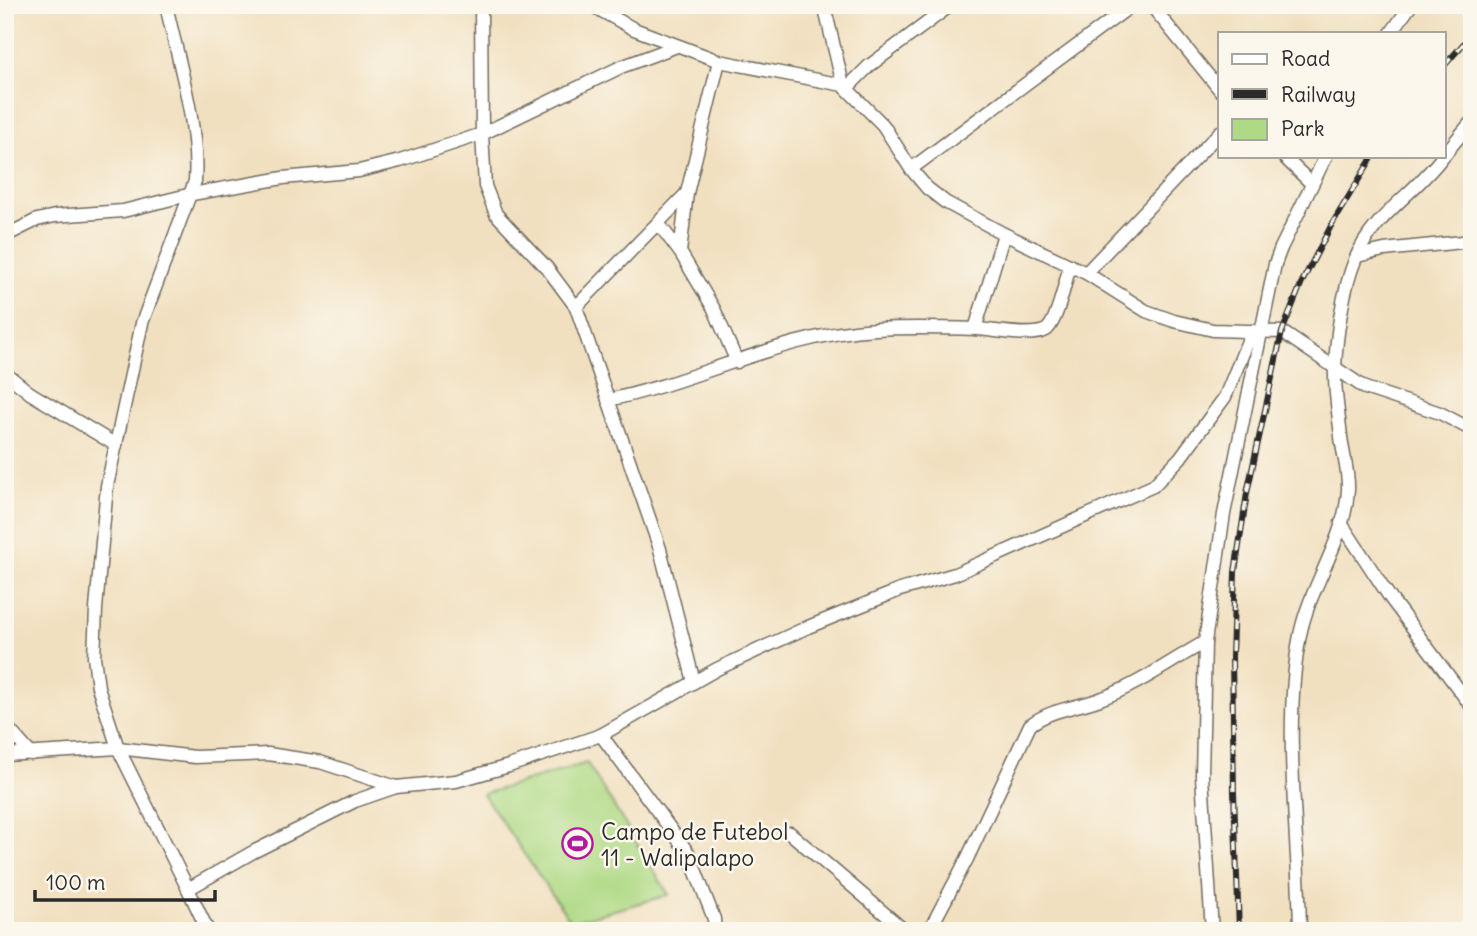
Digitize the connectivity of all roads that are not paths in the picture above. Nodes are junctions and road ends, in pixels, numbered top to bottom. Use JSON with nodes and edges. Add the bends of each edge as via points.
{"nodes":[{"id":1,"x":166,"y":5,"type":"edge"},
{"id":2,"x":481,"y":5,"type":"edge"},
{"id":3,"x":591,"y":5,"type":"edge"},
{"id":4,"x":824,"y":5,"type":"edge"},
{"id":5,"x":951,"y":5,"type":"edge"},
{"id":6,"x":1132,"y":5,"type":"edge"},
{"id":7,"x":1151,"y":5,"type":"edge"},
{"id":8,"x":1411,"y":5,"type":"edge"},
{"id":9,"x":1392,"y":32,"type":"edge"},
{"id":10,"x":677,"y":46,"type":"junction"},
{"id":11,"x":719,"y":61,"type":"junction"},
{"id":12,"x":845,"y":87,"type":"junction"},
{"id":13,"x":1218,"y":88,"type":"edge"},
{"id":14,"x":1472,"y":121,"type":"edge"},
{"id":15,"x":481,"y":134,"type":"junction"},
{"id":16,"x":1218,"y":134,"type":"edge"},
{"id":17,"x":1446,"y":153,"type":"edge"},
{"id":18,"x":1285,"y":158,"type":"edge"},
{"id":19,"x":1325,"y":158,"type":"edge"},
{"id":20,"x":1442,"y":158,"type":"edge"},
{"id":21,"x":911,"y":169,"type":"junction"},
{"id":22,"x":1312,"y":184,"type":"junction"},
{"id":23,"x":687,"y":193,"type":"junction"},
{"id":24,"x":192,"y":194,"type":"junction"},
{"id":25,"x":657,"y":223,"type":"junction"},
{"id":26,"x":1004,"y":234,"type":"junction"},
{"id":27,"x":5,"y":236,"type":"edge"},
{"id":28,"x":1472,"y":241,"type":"edge"},
{"id":29,"x":680,"y":252,"type":"junction"},
{"id":30,"x":1357,"y":256,"type":"junction"},
{"id":31,"x":1070,"y":265,"type":"junction"},
{"id":32,"x":1086,"y":273,"type":"junction"},
{"id":33,"x":576,"y":307,"type":"junction"},
{"id":34,"x":975,"y":329,"type":"junction"},
{"id":35,"x":1257,"y":330,"type":"junction"},
{"id":36,"x":737,"y":362,"type":"junction"},
{"id":37,"x":1335,"y":370,"type":"junction"},
{"id":38,"x":5,"y":373,"type":"edge"},
{"id":39,"x":608,"y":400,"type":"junction"},
{"id":40,"x":1472,"y":430,"type":"edge"},
{"id":41,"x":116,"y":445,"type":"junction"},
{"id":42,"x":1341,"y":523,"type":"junction"},
{"id":43,"x":1205,"y":642,"type":"junction"},
{"id":44,"x":694,"y":682,"type":"junction"},
{"id":45,"x":1472,"y":707,"type":"edge"},
{"id":46,"x":5,"y":725,"type":"edge"},
{"id":47,"x":601,"y":735,"type":"junction"},
{"id":48,"x":118,"y":748,"type":"junction"},
{"id":49,"x":31,"y":754,"type":"junction"},
{"id":50,"x":5,"y":755,"type":"edge"},
{"id":51,"x":396,"y":787,"type":"junction"},
{"id":52,"x":790,"y":833,"type":"dead end"},
{"id":53,"x":188,"y":890,"type":"junction"},
{"id":54,"x":208,"y":931,"type":"edge"},
{"id":55,"x":715,"y":931,"type":"edge"},
{"id":56,"x":905,"y":931,"type":"edge"},
{"id":57,"x":929,"y":931,"type":"edge"},
{"id":58,"x":1212,"y":931,"type":"edge"},
{"id":59,"x":1300,"y":931,"type":"edge"}],
"edges":[{"from":1,"to":24,"type":"street","via":[[197,159]]},
{"from":2,"to":15,"type":"street"},
{"from":3,"to":10,"type":"street"},
{"from":4,"to":12,"type":"street"},
{"from":5,"to":12,"type":"street"},
{"from":6,"to":21,"type":"street"},
{"from":7,"to":13,"type":"street"},
{"from":8,"to":9,"type":"street"},
{"from":10,"to":11,"type":"street"},
{"from":10,"to":15,"type":"street","via":[[621,67]]},
{"from":11,"to":12,"type":"street"},
{"from":11,"to":23,"type":"street"},
{"from":12,"to":21,"type":"street","via":[[883,125]]},
{"from":14,"to":17,"type":"street"},
{"from":15,"to":24,"type":"street","via":[[359,171]]},
{"from":15,"to":33,"type":"street","via":[[485,186],[496,214]]},
{"from":16,"to":32,"type":"street"},
{"from":18,"to":22,"type":"street"},
{"from":19,"to":22,"type":"street"},
{"from":20,"to":30,"type":"street","via":[[1392,206]]},
{"from":21,"to":26,"type":"street","via":[[945,202]]},
{"from":22,"to":35,"type":"street","via":[[1280,248]]},
{"from":23,"to":25,"type":"street"},
{"from":23,"to":29,"type":"street"},
{"from":24,"to":27,"type":"street","via":[[123,211],[37,220]]},
{"from":24,"to":41,"type":"street","via":[[142,323]]},
{"from":25,"to":29,"type":"street"},
{"from":25,"to":33,"type":"street"},
{"from":26,"to":31,"type":"street"},
{"from":26,"to":34,"type":"street"},
{"from":28,"to":30,"type":"street"},
{"from":29,"to":36,"type":"street","via":[[714,309]]},
{"from":30,"to":37,"type":"street","via":[[1349,274]]},
{"from":31,"to":32,"type":"street"},
{"from":31,"to":34,"type":"street","via":[[1049,328],[1032,333]]},
{"from":32,"to":35,"type":"street","via":[[1146,311],[1174,321],[1213,330]]},
{"from":33,"to":39,"type":"street"},
{"from":34,"to":36,"type":"street","via":[[847,331],[802,340]]},
{"from":35,"to":37,"type":"street","via":[[1282,332]]},
{"from":35,"to":43,"type":"street"},
{"from":35,"to":44,"type":"street","via":[[1226,397],[1153,486],[955,574],[900,590],[808,627]]},
{"from":36,"to":39,"type":"street"},
{"from":37,"to":40,"type":"street","via":[[1365,388]]},
{"from":37,"to":42,"type":"street","via":[[1348,487]]},
{"from":38,"to":41,"type":"street"},
{"from":39,"to":44,"type":"street","via":[[660,550]]},
{"from":41,"to":48,"type":"street","via":[[107,486],[94,657],[97,687]]},
{"from":42,"to":45,"type":"street","via":[[1406,621]]},
{"from":42,"to":59,"type":"street","via":[[1300,635],[1293,702]]},
{"from":43,"to":57,"type":"street","via":[[1121,690],[1040,717],[1030,725]]},
{"from":43,"to":58,"type":"street","via":[[1202,776]]},
{"from":44,"to":47,"type":"street"},
{"from":46,"to":49,"type":"street"},
{"from":47,"to":51,"type":"street","via":[[456,781]]},
{"from":47,"to":55,"type":"street","via":[[689,854]]},
{"from":48,"to":49,"type":"street"},
{"from":48,"to":51,"type":"street","via":[[195,757],[268,754],[320,762]]},
{"from":48,"to":53,"type":"street"},
{"from":49,"to":50,"type":"street"},
{"from":51,"to":53,"type":"street","via":[[343,806]]},
{"from":52,"to":56,"type":"street"},
{"from":53,"to":54,"type":"street"}]}
